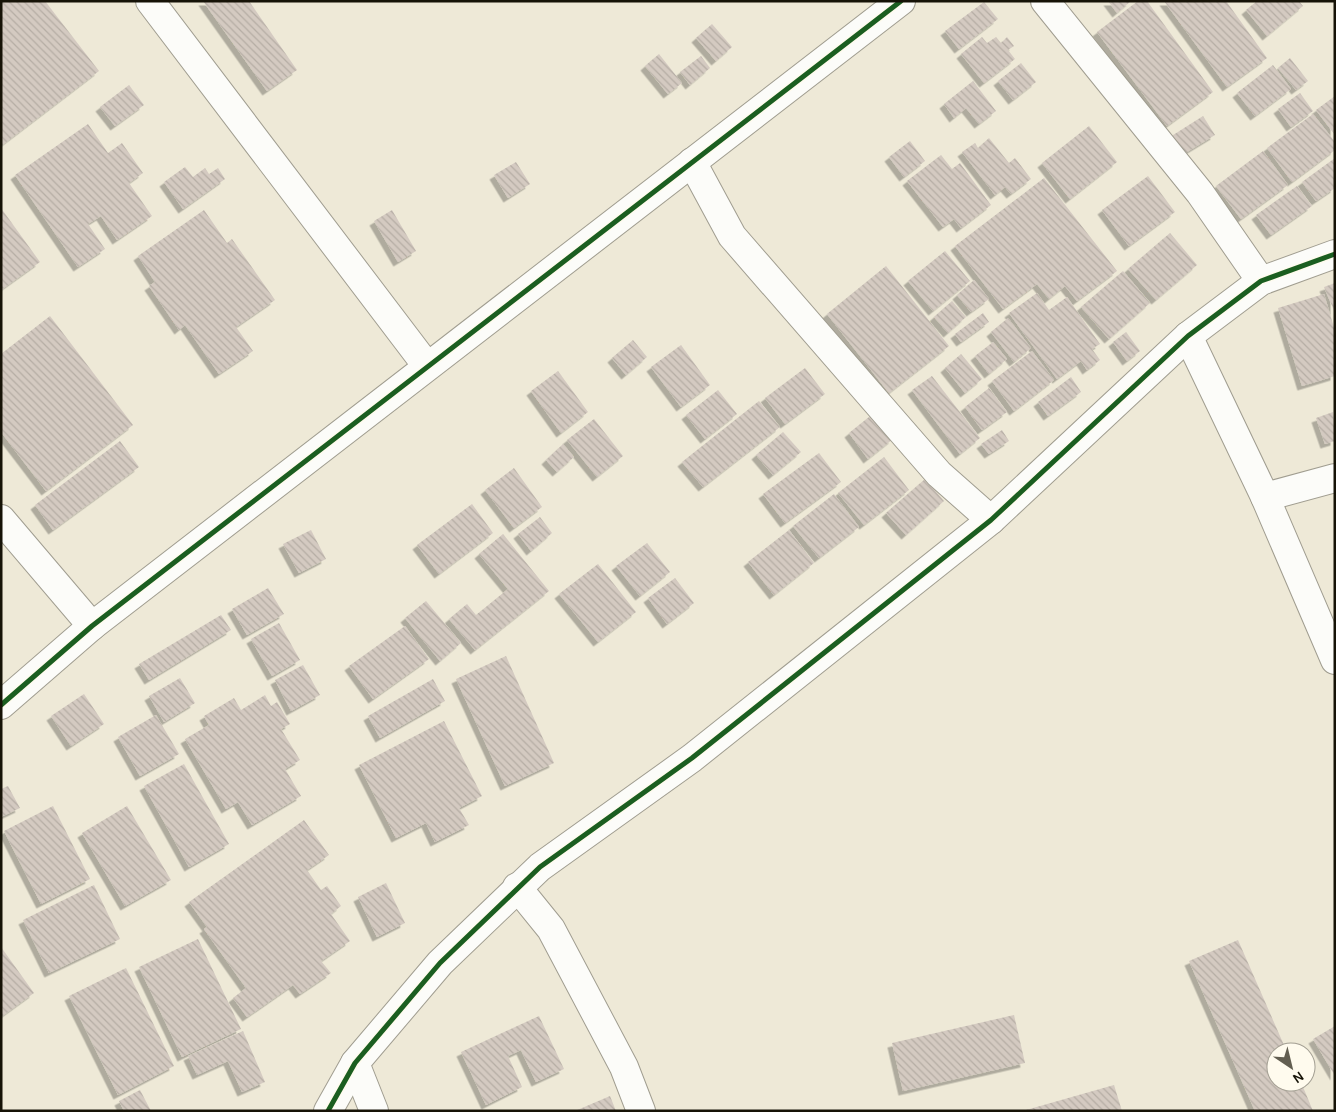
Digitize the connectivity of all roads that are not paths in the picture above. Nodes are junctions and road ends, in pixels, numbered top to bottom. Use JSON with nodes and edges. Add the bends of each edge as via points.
{"nodes":[{"id":1,"x":150,"y":1,"type":"edge"},
{"id":2,"x":901,"y":1,"type":"edge"},
{"id":3,"x":1045,"y":1,"type":"edge"},
{"id":4,"x":692,"y":162,"type":"junction"},
{"id":5,"x":1335,"y":254,"type":"edge"},
{"id":6,"x":1261,"y":281,"type":"junction"},
{"id":7,"x":1188,"y":336,"type":"junction"},
{"id":8,"x":427,"y":366,"type":"junction"},
{"id":9,"x":1335,"y":478,"type":"edge"},
{"id":10,"x":1265,"y":497,"type":"junction"},
{"id":11,"x":1,"y":520,"type":"edge"},
{"id":12,"x":991,"y":520,"type":"junction"},
{"id":13,"x":92,"y":626,"type":"junction"},
{"id":14,"x":1335,"y":660,"type":"edge"},
{"id":15,"x":1,"y":706,"type":"edge"},
{"id":16,"x":517,"y":887,"type":"junction"},
{"id":17,"x":355,"y":1063,"type":"junction"},
{"id":18,"x":328,"y":1111,"type":"edge"},
{"id":19,"x":374,"y":1111,"type":"edge"},
{"id":20,"x":641,"y":1111,"type":"edge"}],
"edges":[{"from":1,"to":8,"type":"street"},
{"from":2,"to":4,"type":"street"},
{"from":3,"to":6,"type":"street","via":[[1200,193]]},
{"from":4,"to":8,"type":"street"},
{"from":4,"to":12,"type":"street","via":[[732,236],[939,474]]},
{"from":5,"to":6,"type":"street"},
{"from":6,"to":7,"type":"street"},
{"from":7,"to":10,"type":"street"},
{"from":7,"to":12,"type":"street"},
{"from":8,"to":13,"type":"street"},
{"from":9,"to":10,"type":"street"},
{"from":10,"to":14,"type":"street"},
{"from":11,"to":13,"type":"street"},
{"from":12,"to":16,"type":"street","via":[[692,758]]},
{"from":13,"to":15,"type":"street"},
{"from":16,"to":17,"type":"street","via":[[440,963]]},
{"from":16,"to":20,"type":"street","via":[[551,928],[624,1067]]},
{"from":17,"to":18,"type":"street"},
{"from":17,"to":19,"type":"street"}]}
